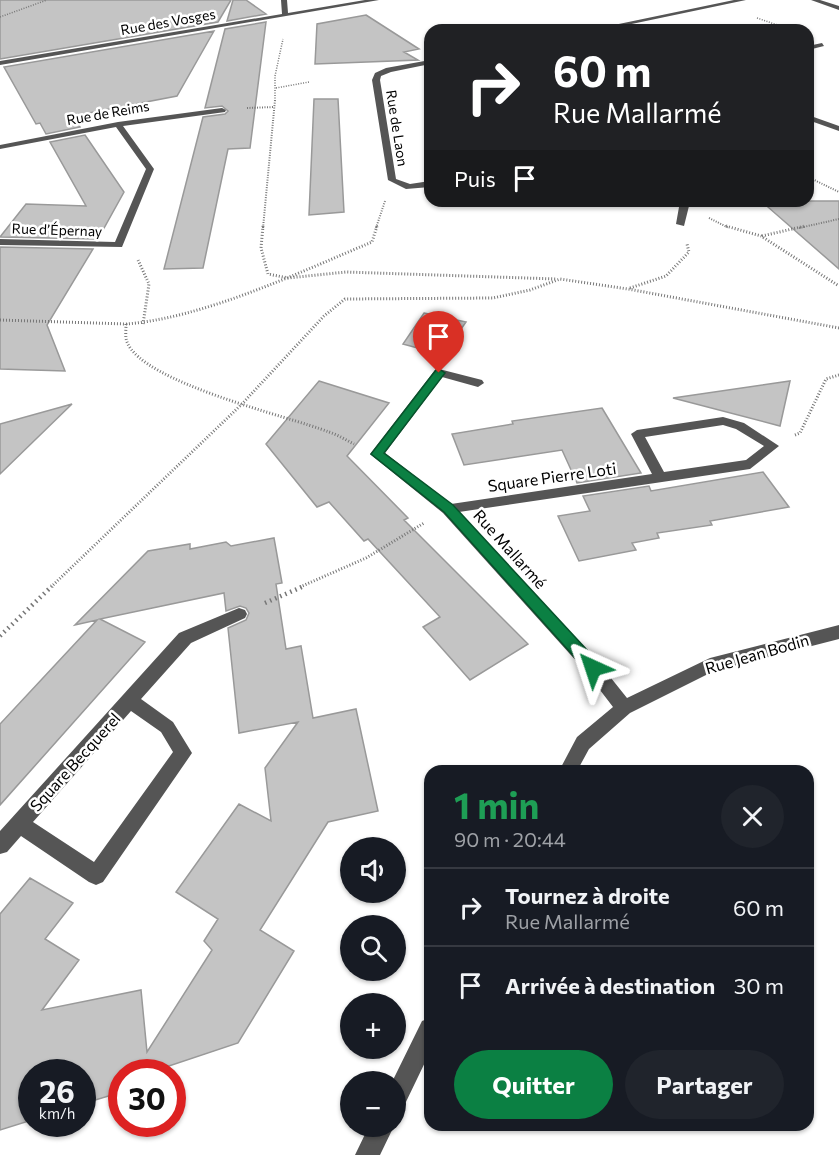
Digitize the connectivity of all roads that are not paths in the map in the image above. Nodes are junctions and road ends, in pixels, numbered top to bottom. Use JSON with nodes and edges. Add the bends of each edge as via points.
{"nodes":[{"id":1,"x":284,"y":0,"type":"edge"},
{"id":2,"x":376,"y":0,"type":"edge"},
{"id":3,"x":743,"y":0,"type":"edge"},
{"id":4,"x":814,"y":0,"type":"edge"},
{"id":5,"x":839,"y":8,"type":"edge"},
{"id":6,"x":285,"y":15,"type":"junction"},
{"id":7,"x":623,"y":24,"type":"edge"},
{"id":8,"x":822,"y":45,"type":"dead end"},
{"id":9,"x":814,"y":47,"type":"edge"},
{"id":10,"x":0,"y":63,"type":"edge"},
{"id":11,"x":424,"y":63,"type":"edge"},
{"id":12,"x":222,"y":110,"type":"dead end"},
{"id":13,"x":814,"y":119,"type":"edge"},
{"id":14,"x":118,"y":124,"type":"junction"},
{"id":15,"x":839,"y":129,"type":"edge"},
{"id":16,"x":0,"y":147,"type":"edge"},
{"id":17,"x":424,"y":186,"type":"edge"},
{"id":18,"x":681,"y":207,"type":"edge"},
{"id":19,"x":681,"y":224,"type":"road end"},
{"id":20,"x":0,"y":242,"type":"edge"},
{"id":21,"x":478,"y":383,"type":"dead end"},
{"id":22,"x":660,"y":477,"type":"junction"},
{"id":23,"x":448,"y":509,"type":"junction"},
{"id":24,"x":239,"y":614,"type":"road end"},
{"id":25,"x":839,"y":632,"type":"edge"},
{"id":26,"x":130,"y":701,"type":"junction"},
{"id":27,"x":624,"y":708,"type":"junction"},
{"id":28,"x":571,"y":765,"type":"edge"},
{"id":29,"x":19,"y":824,"type":"junction"},
{"id":30,"x":0,"y":845,"type":"edge"},
{"id":31,"x":424,"y":1041,"type":"edge"},
{"id":32,"x":406,"y":1078,"type":"edge"},
{"id":33,"x":376,"y":1137,"type":"edge"},
{"id":34,"x":367,"y":1155,"type":"edge"}],
"edges":[{"from":1,"to":6,"type":"street"},
{"from":2,"to":6,"type":"street","name":"Rue des Vosges"},
{"from":3,"to":7,"type":"street"},
{"from":4,"to":5,"type":"street"},
{"from":6,"to":10,"type":"street","name":"Rue des Vosges"},
{"from":8,"to":9,"type":"street"},
{"from":11,"to":17,"type":"street","name":"Rue de Laon","via":[[388,70],[376,80],[392,180],[401,186]]},
{"from":12,"to":14,"type":"street","name":"Rue de Reims"},
{"from":13,"to":15,"type":"street"},
{"from":14,"to":16,"type":"street","name":"Rue de Reims"},
{"from":14,"to":20,"type":"street","name":"Rue d’Épernay","via":[[150,169],[119,245]]},
{"from":18,"to":19,"type":"street"},
{"from":21,"to":23,"type":"street","name":"Rue Mallarmé","via":[[439,373],[377,454]]},
{"from":22,"to":22,"type":"street","name":"Square Pierre Loti","via":[[750,464],[773,446],[740,426],[723,421],[637,434]]},
{"from":22,"to":23,"type":"street","name":"Square Pierre Loti"},
{"from":23,"to":27,"type":"street","name":"Rue Mallarmé","via":[[593,668]]},
{"from":24,"to":26,"type":"street","name":"Square Becquerel","via":[[185,638]]},
{"from":25,"to":27,"type":"street","name":"Rue Jean Bodin","via":[[710,665]]},
{"from":26,"to":29,"type":"street","name":"Square Becquerel"},
{"from":26,"to":29,"type":"street","name":"Square Becquerel","via":[[167,727],[183,753],[96,875]]},
{"from":27,"to":28,"type":"street","name":"Rue Jean Bodin","via":[[583,743]]},
{"from":29,"to":30,"type":"street","name":"Square Becquerel"},
{"from":31,"to":32,"type":"street"},
{"from":33,"to":34,"type":"street"}]}
